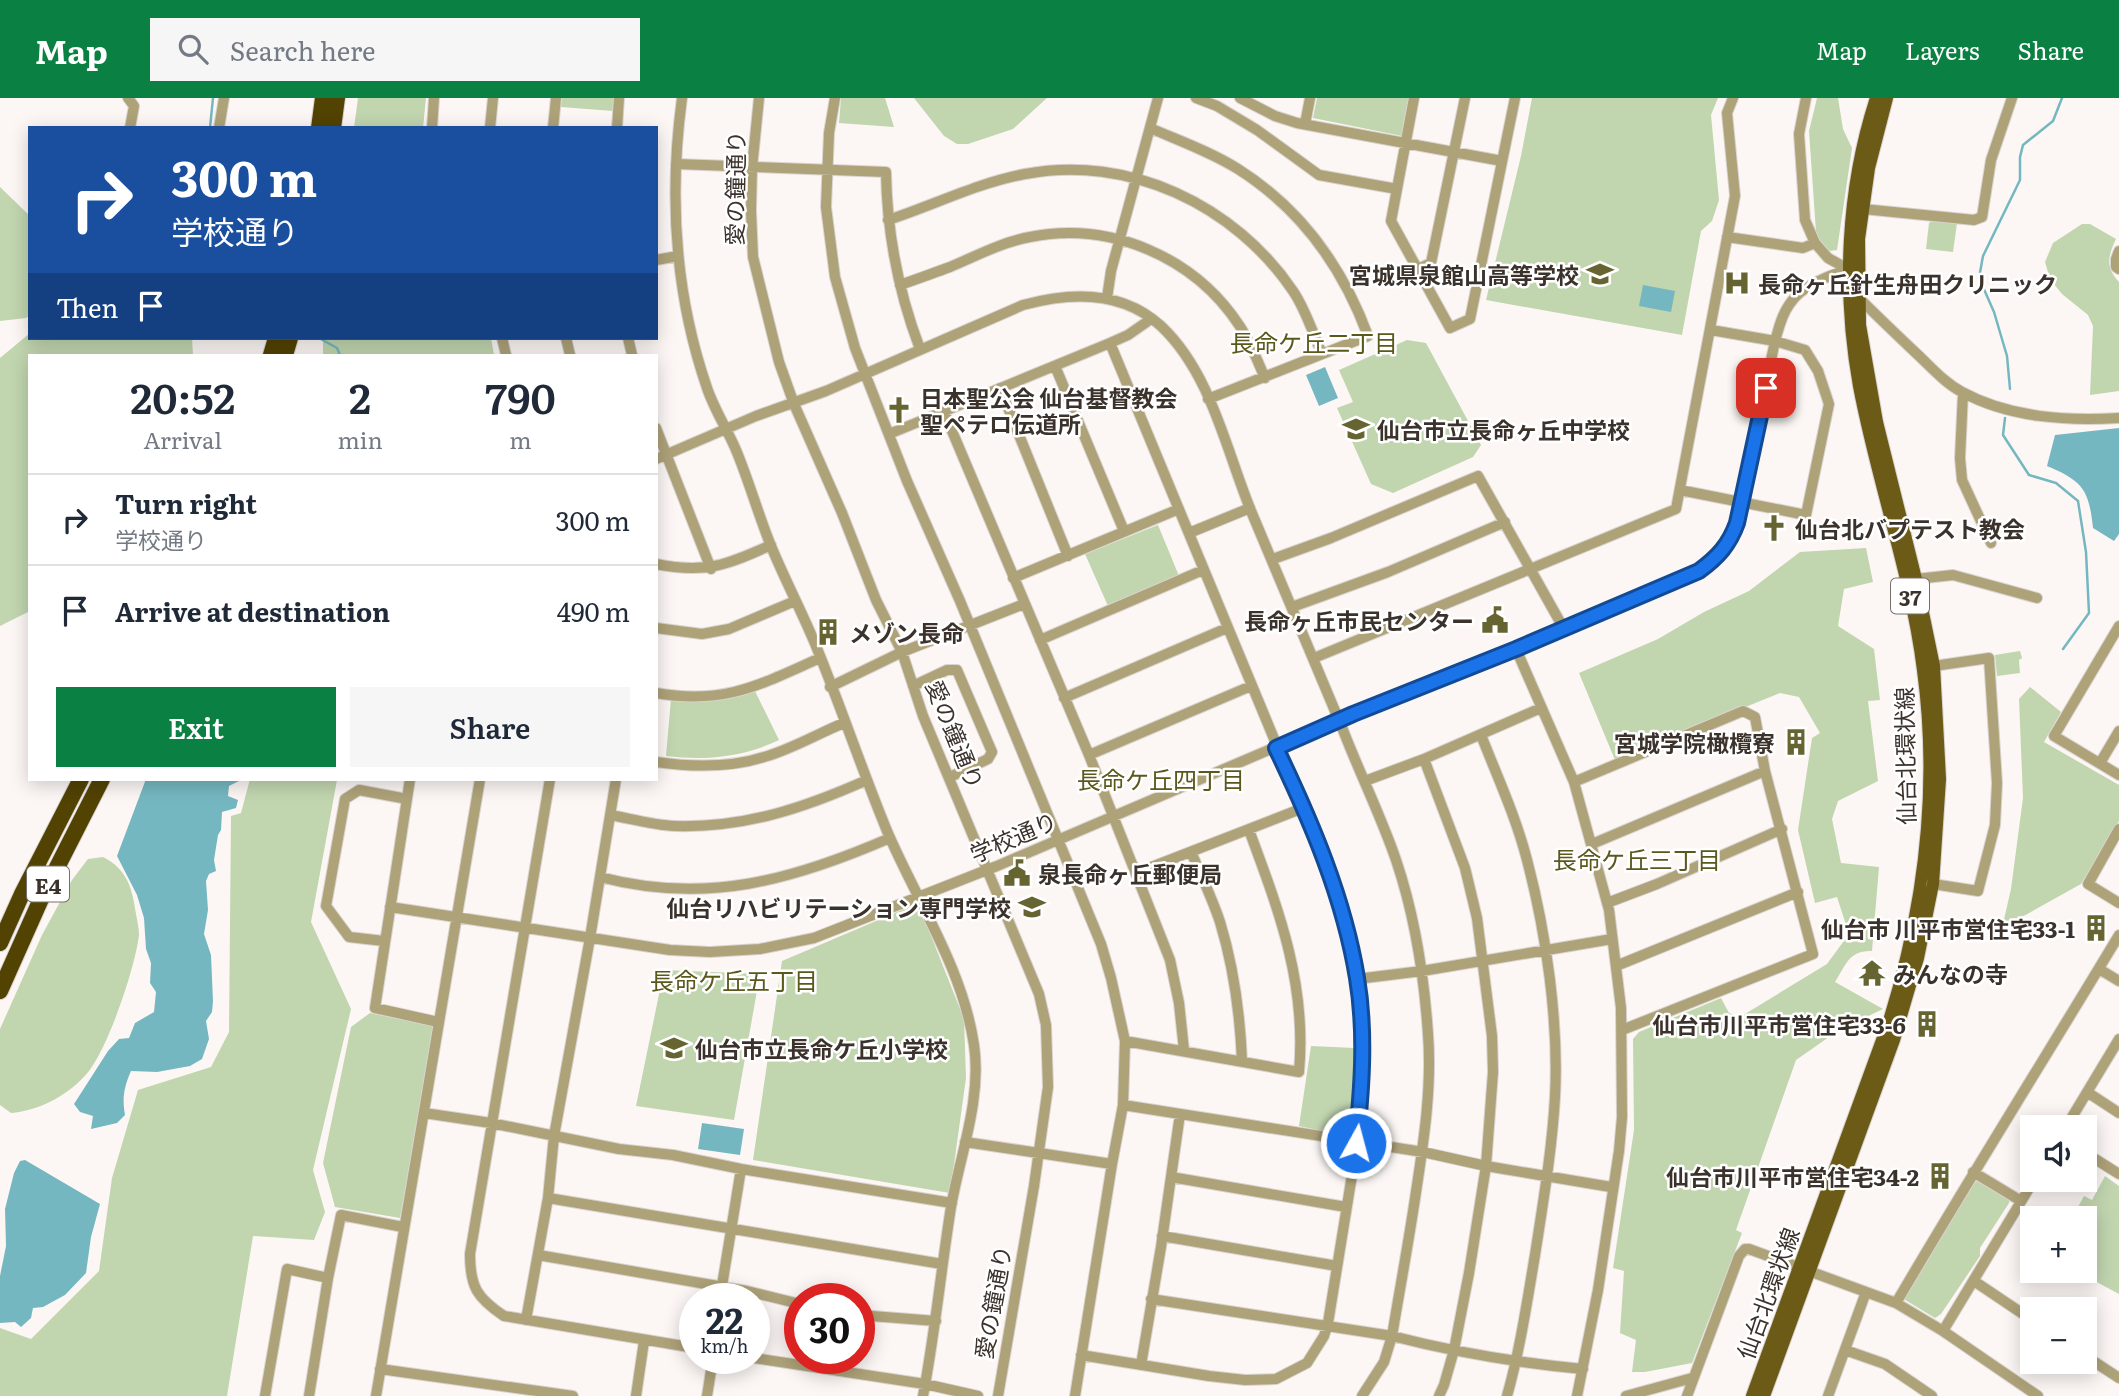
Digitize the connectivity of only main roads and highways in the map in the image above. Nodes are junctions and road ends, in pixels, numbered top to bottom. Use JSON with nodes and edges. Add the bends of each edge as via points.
{"nodes":[{"id":1,"x":323,"y":98,"type":"edge"},
{"id":2,"x":337,"y":98,"type":"edge"},
{"id":3,"x":1876,"y":98,"type":"edge"},
{"id":4,"x":1887,"y":98,"type":"edge"},
{"id":5,"x":319,"y":126,"type":"edge"},
{"id":6,"x":333,"y":126,"type":"edge"},
{"id":7,"x":1853,"y":268,"type":"junction"},
{"id":8,"x":1854,"y":299,"type":"junction"},
{"id":9,"x":80,"y":781,"type":"edge"},
{"id":10,"x":101,"y":781,"type":"edge"},
{"id":11,"x":0,"y":943,"type":"edge"},
{"id":12,"x":0,"y":991,"type":"edge"},
{"id":13,"x":1804,"y":1269,"type":"junction"},
{"id":14,"x":1752,"y":1396,"type":"edge"},
{"id":15,"x":1764,"y":1396,"type":"edge"}],
"edges":[{"from":1,"to":5,"type":"highway"},
{"from":2,"to":6,"type":"highway"},
{"from":3,"to":7,"type":"main road","name":"仙台北環状線","number":"37","via":[[1858,176]]},
{"from":4,"to":7,"type":"main road","name":"仙台北環状線","number":"37","via":[[1871,158]]},
{"from":7,"to":8,"type":"main road","name":"仙台北環状線","number":"37"},
{"from":8,"to":13,"type":"main road","name":"仙台北環状線","number":"37","via":[[1853,346],[1860,387],[1913,608],[1923,669],[1929,757],[1927,826],[1902,978]]},
{"from":8,"to":13,"type":"main road","name":"仙台北環状線","number":"37","via":[[1877,422],[1934,666],[1940,779],[1933,884],[1909,992]]},
{"from":9,"to":11,"type":"highway","number":"E4"},
{"from":10,"to":12,"type":"highway","number":"E4"},
{"from":13,"to":14,"type":"main road","name":"仙台北環状線","number":"37"},
{"from":13,"to":15,"type":"main road","name":"仙台北環状線","number":"37"}]}
